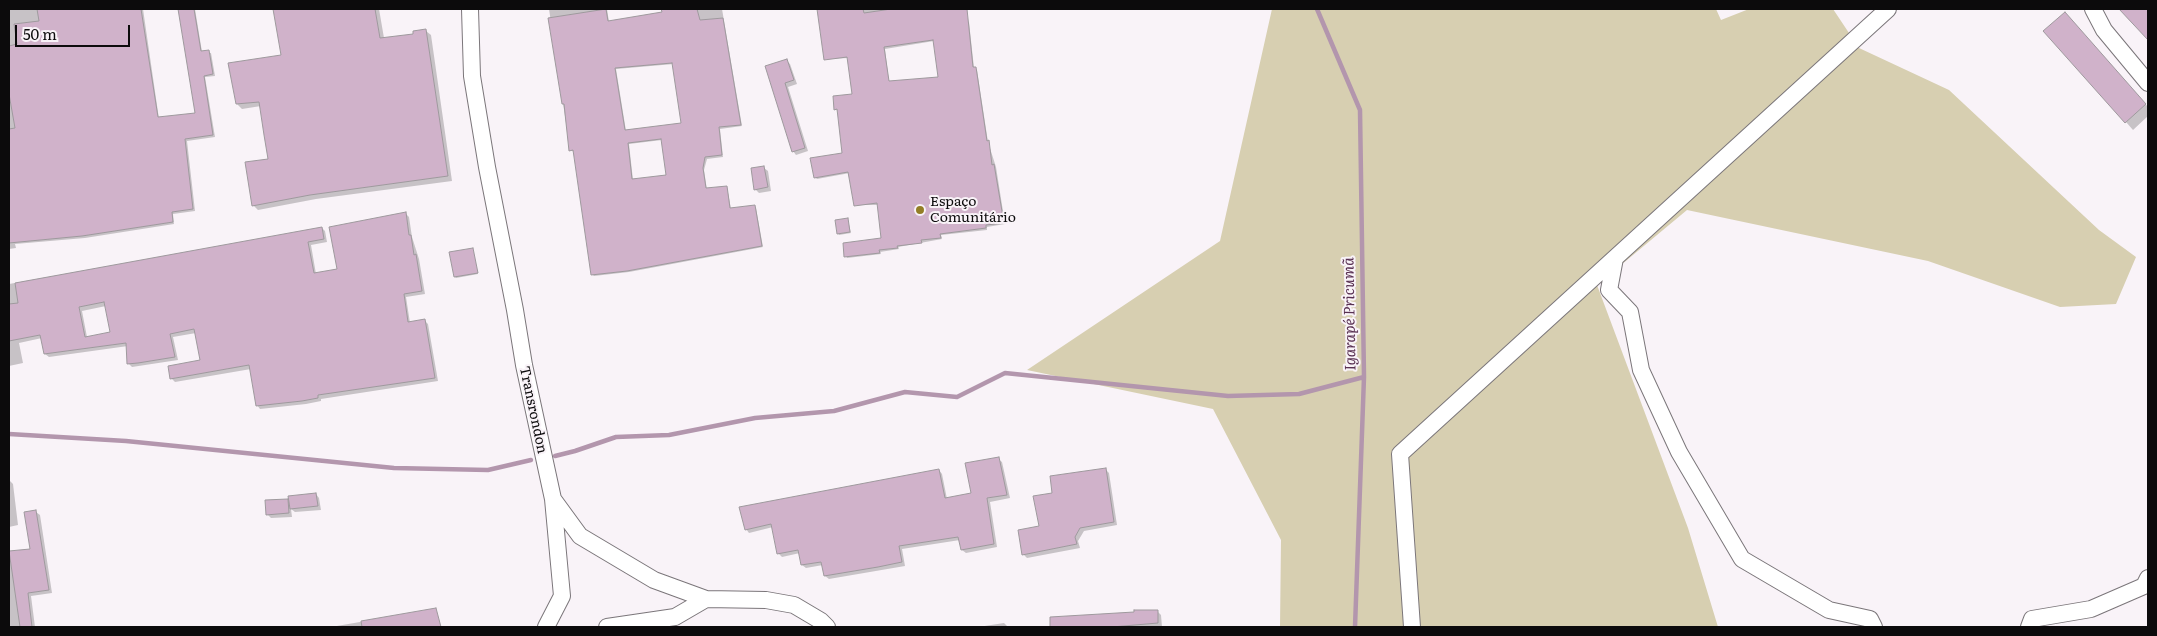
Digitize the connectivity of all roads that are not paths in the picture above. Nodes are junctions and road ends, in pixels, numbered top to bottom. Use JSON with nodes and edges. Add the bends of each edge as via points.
{"nodes":[{"id":1,"x":470,"y":9,"type":"edge"},
{"id":2,"x":1888,"y":9,"type":"edge"},
{"id":3,"x":2093,"y":9,"type":"edge"},
{"id":4,"x":2148,"y":83,"type":"edge"},
{"id":5,"x":1615,"y":258,"type":"junction"},
{"id":6,"x":553,"y":499,"type":"junction"},
{"id":7,"x":2148,"y":578,"type":"edge"},
{"id":8,"x":706,"y":599,"type":"junction"},
{"id":9,"x":546,"y":627,"type":"edge"},
{"id":10,"x":607,"y":627,"type":"edge"},
{"id":11,"x":827,"y":627,"type":"edge"},
{"id":12,"x":1412,"y":627,"type":"edge"},
{"id":13,"x":1874,"y":627,"type":"edge"},
{"id":14,"x":2029,"y":627,"type":"edge"}],
"edges":[{"from":1,"to":6,"type":"street","name":"Transrondon","via":[[472,76],[487,167]]},
{"from":2,"to":5,"type":"street"},
{"from":3,"to":4,"type":"street","via":[[2104,30]]},
{"from":5,"to":12,"type":"street","via":[[1400,454]]},
{"from":5,"to":13,"type":"street","via":[[1609,290],[1630,312],[1641,370],[1679,452],[1742,559],[1829,610],[1870,619]]},
{"from":6,"to":8,"type":"street","name":"Transrondon","via":[[580,536],[654,580]]},
{"from":6,"to":9,"type":"street","via":[[562,596]]},
{"from":7,"to":14,"type":"street","via":[[2144,586],[2091,609],[2032,619]]},
{"from":8,"to":10,"type":"street","via":[[675,617]]},
{"from":8,"to":11,"type":"street","name":"Transrondon","via":[[766,600],[794,605]]}]}
